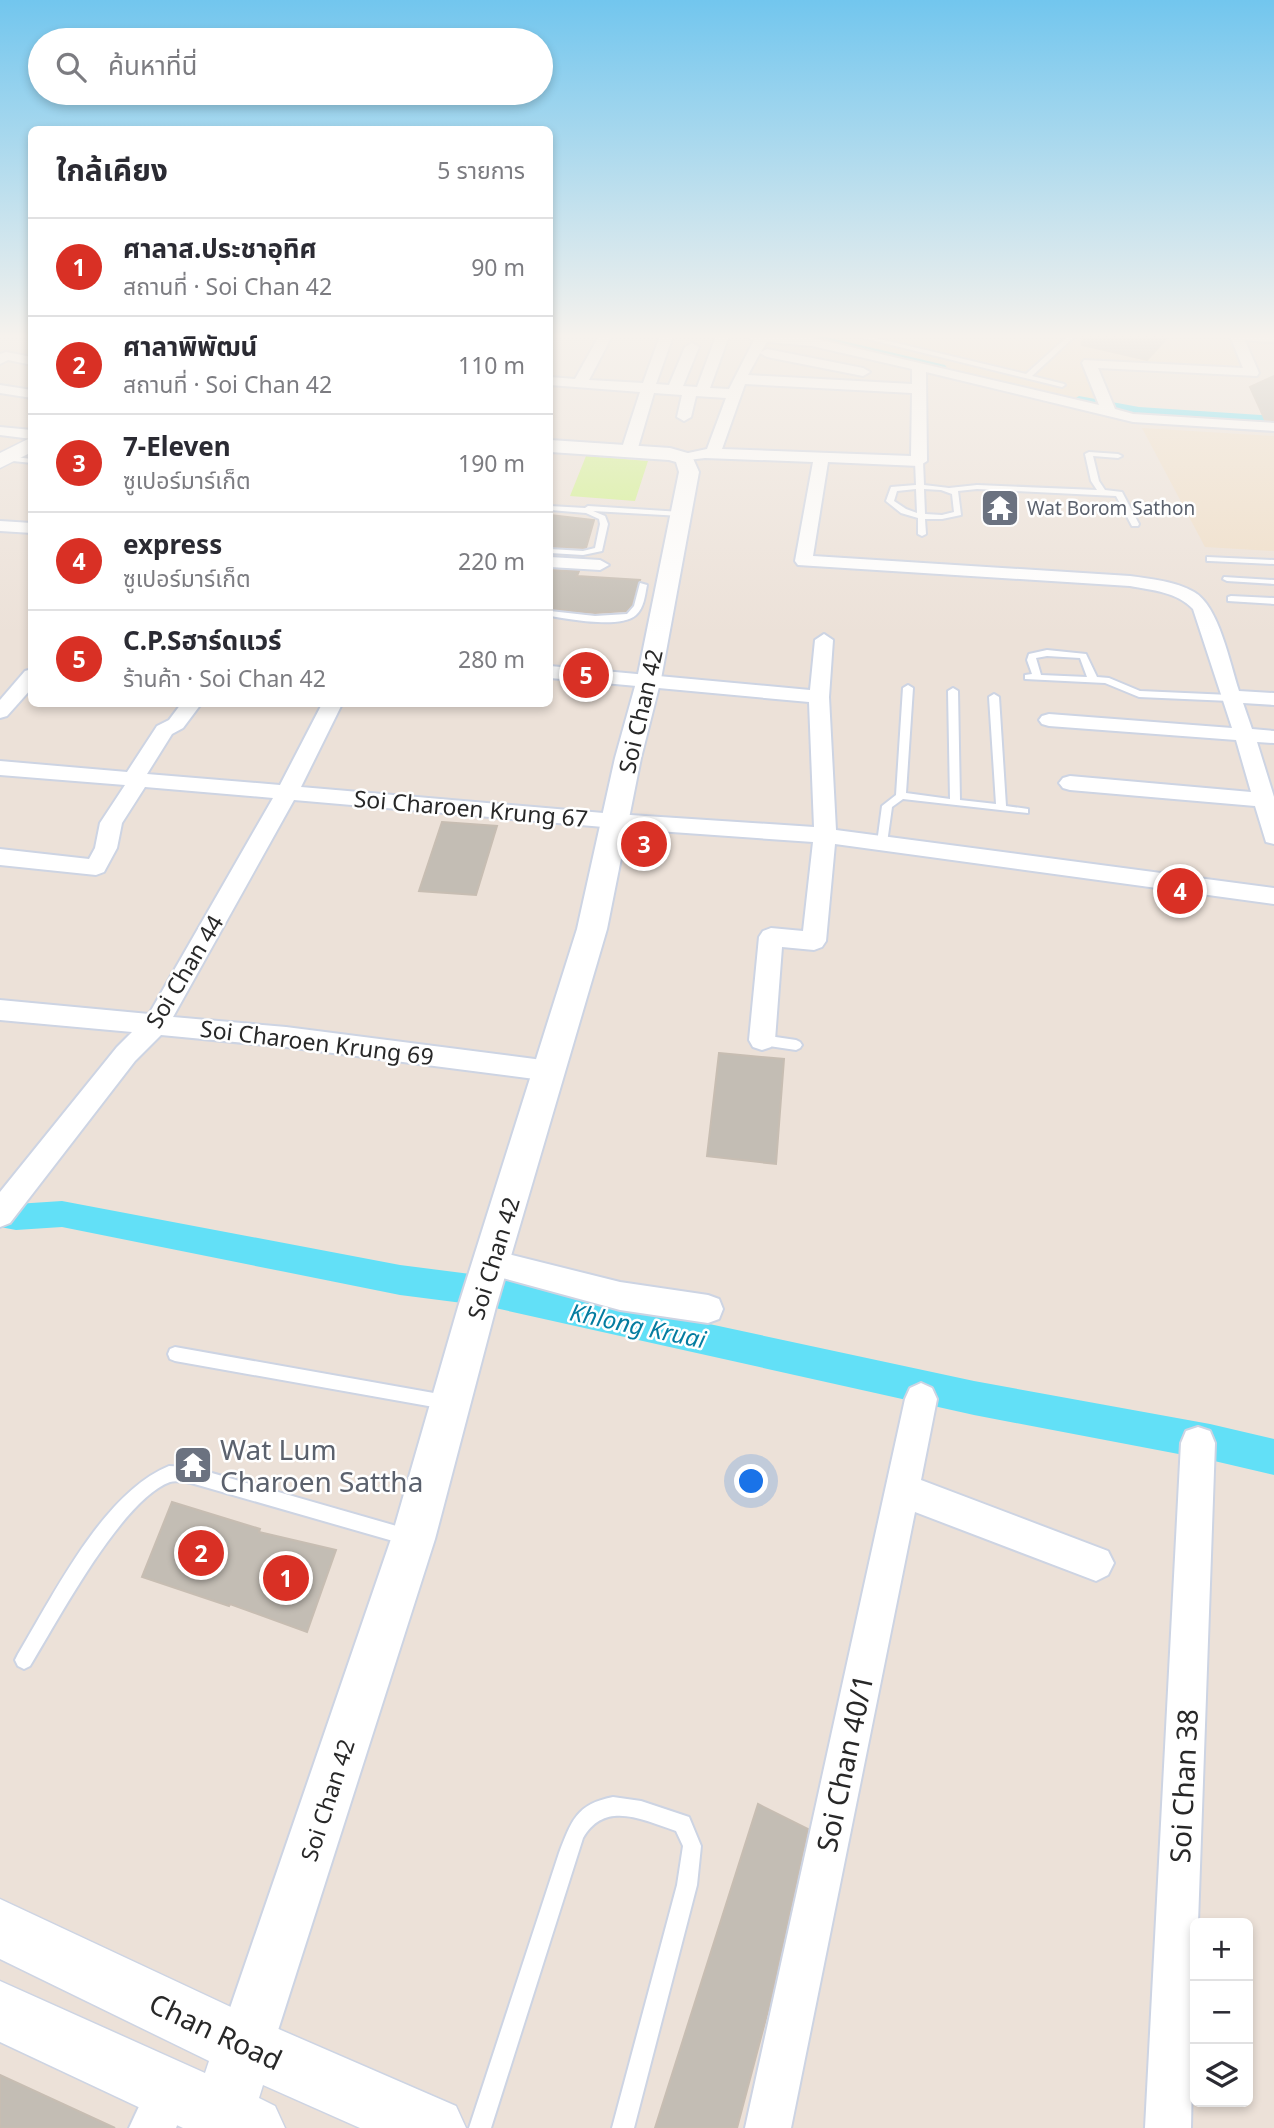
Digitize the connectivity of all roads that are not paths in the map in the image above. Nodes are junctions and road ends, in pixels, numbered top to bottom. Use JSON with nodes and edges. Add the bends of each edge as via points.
{"nodes":[{"id":1,"x":634,"y":435,"type":"edge"},
{"id":2,"x":720,"y":435,"type":"edge"},
{"id":3,"x":919,"y":435,"type":"edge"},
{"id":4,"x":28,"y":445,"type":"edge"},
{"id":5,"x":553,"y":446,"type":"edge"},
{"id":6,"x":629,"y":451,"type":"junction"},
{"id":7,"x":713,"y":454,"type":"junction"},
{"id":8,"x":1118,"y":456,"type":"dead end"},
{"id":9,"x":684,"y":458,"type":"junction"},
{"id":10,"x":821,"y":458,"type":"junction"},
{"id":11,"x":3,"y":460,"type":"edge"},
{"id":12,"x":28,"y":461,"type":"edge"},
{"id":13,"x":919,"y":461,"type":"junction"},
{"id":14,"x":920,"y":487,"type":"junction"},
{"id":15,"x":951,"y":490,"type":"junction"},
{"id":16,"x":1103,"y":492,"type":"junction"},
{"id":17,"x":553,"y":506,"type":"edge"},
{"id":18,"x":553,"y":506,"type":"edge"},
{"id":19,"x":681,"y":514,"type":"junction"},
{"id":20,"x":921,"y":515,"type":"junction"},
{"id":21,"x":1135,"y":524,"type":"dead end"},
{"id":22,"x":0,"y":526,"type":"edge"},
{"id":23,"x":28,"y":528,"type":"edge"},
{"id":24,"x":922,"y":534,"type":"dead end"},
{"id":25,"x":553,"y":551,"type":"edge"},
{"id":26,"x":1210,"y":559,"type":"dead end"},
{"id":27,"x":553,"y":562,"type":"edge"},
{"id":28,"x":1274,"y":562,"type":"edge"},
{"id":29,"x":600,"y":565,"type":"dead end"},
{"id":30,"x":1227,"y":579,"type":"dead end"},
{"id":31,"x":1274,"y":582,"type":"edge"},
{"id":32,"x":652,"y":586,"type":"junction"},
{"id":33,"x":1231,"y":599,"type":"dead end"},
{"id":34,"x":1274,"y":601,"type":"edge"},
{"id":35,"x":553,"y":614,"type":"edge"},
{"id":36,"x":824,"y":640,"type":"dead end"},
{"id":37,"x":553,"y":672,"type":"edge"},
{"id":38,"x":649,"y":679,"type":"junction"},
{"id":39,"x":1093,"y":679,"type":"junction"},
{"id":40,"x":28,"y":680,"type":"edge"},
{"id":41,"x":908,"y":688,"type":"dead end"},
{"id":42,"x":953,"y":691,"type":"dead end"},
{"id":43,"x":819,"y":696,"type":"junction"},
{"id":44,"x":994,"y":696,"type":"dead end"},
{"id":45,"x":1230,"y":697,"type":"junction"},
{"id":46,"x":1274,"y":699,"type":"edge"},
{"id":47,"x":189,"y":707,"type":"edge"},
{"id":48,"x":330,"y":707,"type":"edge"},
{"id":49,"x":0,"y":712,"type":"edge"},
{"id":50,"x":1049,"y":720,"type":"dead end"},
{"id":51,"x":1243,"y":734,"type":"junction"},
{"id":52,"x":1274,"y":737,"type":"edge"},
{"id":53,"x":0,"y":768,"type":"edge"},
{"id":54,"x":137,"y":779,"type":"junction"},
{"id":55,"x":1070,"y":783,"type":"dead end"},
{"id":56,"x":287,"y":793,"type":"junction"},
{"id":57,"x":901,"y":796,"type":"junction"},
{"id":58,"x":1264,"y":800,"type":"junction"},
{"id":59,"x":955,"y":802,"type":"junction"},
{"id":60,"x":1002,"y":808,"type":"junction"},
{"id":61,"x":1024,"y":811,"type":"dead end"},
{"id":62,"x":615,"y":821,"type":"junction"},
{"id":63,"x":825,"y":836,"type":"junction"},
{"id":64,"x":1274,"y":837,"type":"edge"},
{"id":65,"x":882,"y":842,"type":"junction"},
{"id":66,"x":0,"y":857,"type":"edge"},
{"id":67,"x":1274,"y":896,"type":"edge"},
{"id":68,"x":0,"y":1010,"type":"edge"},
{"id":69,"x":156,"y":1024,"type":"junction"},
{"id":70,"x":762,"y":1040,"type":"joint"},
{"id":71,"x":796,"y":1045,"type":"dead end"},
{"id":72,"x":550,"y":1070,"type":"junction"},
{"id":73,"x":0,"y":1214,"type":"edge"},
{"id":74,"x":486,"y":1280,"type":"junction"},
{"id":75,"x":708,"y":1309,"type":"dead end"},
{"id":76,"x":175,"y":1354,"type":"dead end"},
{"id":77,"x":921,"y":1399,"type":"dead end"},
{"id":78,"x":452,"y":1403,"type":"junction"},
{"id":79,"x":1198,"y":1443,"type":"dead end"},
{"id":80,"x":902,"y":1490,"type":"junction"},
{"id":81,"x":413,"y":1539,"type":"junction"},
{"id":82,"x":1096,"y":1563,"type":"dead end"},
{"id":83,"x":24,"y":1660,"type":"dead end"},
{"id":84,"x":0,"y":1928,"type":"edge"},
{"id":85,"x":0,"y":2011,"type":"edge"},
{"id":86,"x":245,"y":2046,"type":"junction"},
{"id":87,"x":200,"y":2115,"type":"edge"},
{"id":88,"x":434,"y":2128,"type":"edge"},
{"id":89,"x":480,"y":2128,"type":"edge"},
{"id":90,"x":623,"y":2128,"type":"edge"},
{"id":91,"x":768,"y":2128,"type":"edge"},
{"id":92,"x":1168,"y":2128,"type":"edge"}],
"edges":[{"from":1,"to":6,"type":"street"},
{"from":2,"to":7,"type":"street"},
{"from":3,"to":13,"type":"street"},
{"from":4,"to":11,"type":"main road"},
{"from":5,"to":6,"type":"street"},
{"from":6,"to":9,"type":"street"},
{"from":7,"to":9,"type":"street"},
{"from":7,"to":10,"type":"street"},
{"from":8,"to":16,"type":"lane","via":[[1089,454],[1095,481]]},
{"from":9,"to":19,"type":"street","name":"Soi Chan 42","via":[[689,472]]},
{"from":10,"to":13,"type":"street"},
{"from":10,"to":45,"type":"street","via":[[804,561],[1102,579],[1166,588],[1202,608]]},
{"from":11,"to":12,"type":"lane"},
{"from":13,"to":14,"type":"lane"},
{"from":14,"to":15,"type":"lane"},
{"from":14,"to":20,"type":"lane"},
{"from":14,"to":20,"type":"lane","via":[[894,489],[890,501],[899,510]]},
{"from":15,"to":16,"type":"lane"},
{"from":15,"to":20,"type":"lane","via":[[956,493],[958,513]]},
{"from":16,"to":21,"type":"lane","via":[[1119,494]]},
{"from":17,"to":19,"type":"lane"},
{"from":18,"to":25,"type":"lane","via":[[588,511],[604,524],[599,549]]},
{"from":19,"to":32,"type":"street","name":"Soi Chan 42"},
{"from":20,"to":24,"type":"lane"},
{"from":22,"to":23,"type":"street"},
{"from":26,"to":28,"type":"lane"},
{"from":27,"to":29,"type":"street"},
{"from":30,"to":31,"type":"lane"},
{"from":32,"to":35,"type":"lane","via":[[631,617]]},
{"from":32,"to":38,"type":"street","name":"Soi Chan 42"},
{"from":33,"to":34,"type":"lane"},
{"from":36,"to":43,"type":"street"},
{"from":37,"to":38,"type":"street"},
{"from":38,"to":43,"type":"street"},
{"from":38,"to":62,"type":"street","name":"Soi Chan 42"},
{"from":39,"to":39,"type":"lane","via":[[1032,677],[1032,656],[1083,656]]},
{"from":39,"to":45,"type":"lane","via":[[1116,682],[1139,694]]},
{"from":40,"to":49,"type":"street"},
{"from":41,"to":57,"type":"lane"},
{"from":42,"to":59,"type":"lane"},
{"from":43,"to":63,"type":"street"},
{"from":44,"to":60,"type":"lane"},
{"from":45,"to":46,"type":"street"},
{"from":45,"to":51,"type":"street"},
{"from":47,"to":54,"type":"street","via":[[176,724],[164,730]]},
{"from":48,"to":56,"type":"street","name":"Soi Chan 44"},
{"from":50,"to":51,"type":"street"},
{"from":51,"to":52,"type":"street"},
{"from":51,"to":58,"type":"street"},
{"from":53,"to":54,"type":"street","name":"Soi Charoen Krung 67"},
{"from":54,"to":56,"type":"street","name":"Soi Charoen Krung 67"},
{"from":54,"to":66,"type":"street","via":[[111,823],[96,867]]},
{"from":55,"to":58,"type":"street"},
{"from":56,"to":62,"type":"street","name":"Soi Charoen Krung 67"},
{"from":56,"to":69,"type":"street","name":"Soi Chan 44"},
{"from":57,"to":59,"type":"lane"},
{"from":57,"to":65,"type":"lane","via":[[887,806]]},
{"from":58,"to":64,"type":"street"},
{"from":59,"to":60,"type":"lane"},
{"from":60,"to":61,"type":"lane"},
{"from":62,"to":63,"type":"street","name":"Soi Charoen Krung 67"},
{"from":62,"to":72,"type":"street","name":"Soi Chan 42","via":[[592,929]]},
{"from":63,"to":65,"type":"street","name":"Soi Charoen Krung 67"},
{"from":63,"to":70,"type":"street","via":[[814,941],[771,937]]},
{"from":65,"to":67,"type":"street","name":"Soi Charoen Krung 67"},
{"from":68,"to":69,"type":"street","name":"Soi Charoen Krung 69"},
{"from":69,"to":72,"type":"street","name":"Soi Charoen Krung 69"},
{"from":69,"to":73,"type":"street","name":"Soi Chan 44","via":[[126,1054]]},
{"from":70,"to":71,"type":"lane"},
{"from":72,"to":74,"type":"street","name":"Soi Chan 42"},
{"from":74,"to":75,"type":"street"},
{"from":74,"to":78,"type":"street","name":"Soi Chan 42"},
{"from":76,"to":78,"type":"lane"},
{"from":77,"to":80,"type":"street","name":"Soi Chan 40/1"},
{"from":78,"to":81,"type":"street","name":"Soi Chan 42"},
{"from":79,"to":92,"type":"street","name":"Soi Chan 38"},
{"from":80,"to":82,"type":"street"},
{"from":80,"to":91,"type":"street","name":"Soi Chan 40/1"},
{"from":81,"to":83,"type":"lane","via":[[191,1475],[170,1473],[149,1485],[106,1527]]},
{"from":81,"to":86,"type":"street","name":"Soi Chan 42"},
{"from":84,"to":86,"type":"main road","name":"Chan Road"},
{"from":85,"to":87,"type":"main road"},
{"from":86,"to":87,"type":"main road"},
{"from":86,"to":88,"type":"main road","name":"Chan Road"},
{"from":89,"to":90,"type":"lane","via":[[580,1824],[597,1810],[619,1804],[682,1824],[692,1846],[687,1885]]}]}
